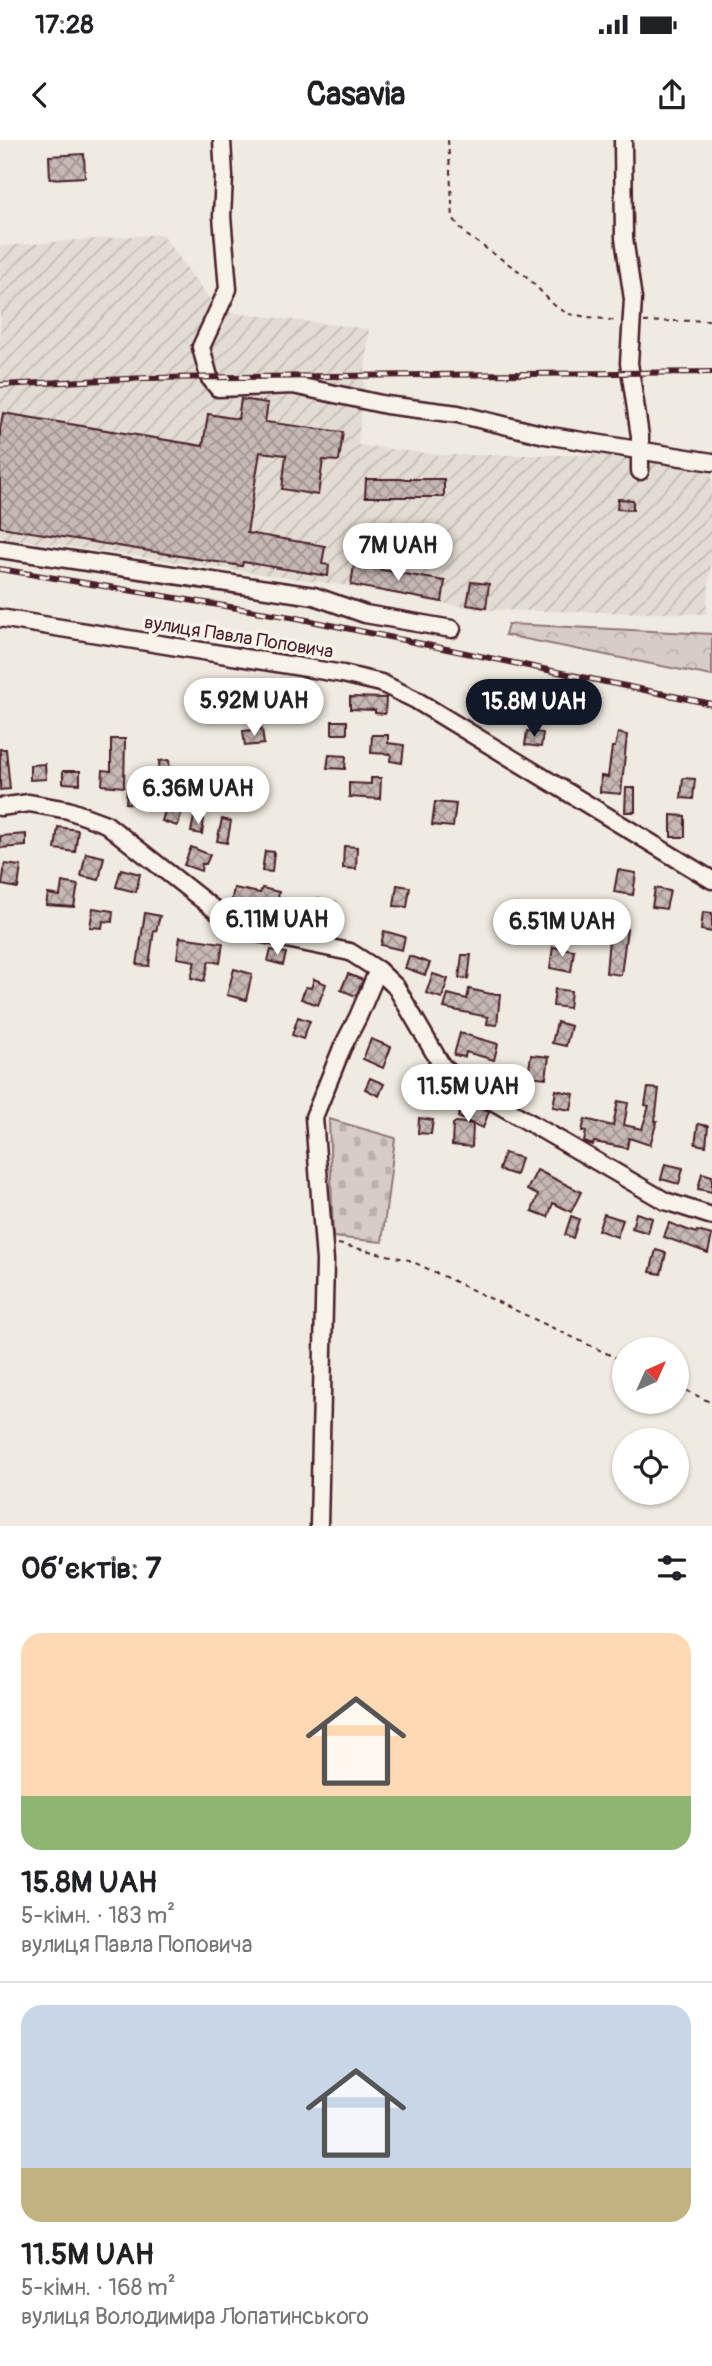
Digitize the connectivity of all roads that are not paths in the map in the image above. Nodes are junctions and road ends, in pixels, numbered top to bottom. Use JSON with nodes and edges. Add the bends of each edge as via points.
{"nodes":[{"id":1,"x":222,"y":140,"type":"edge"},
{"id":2,"x":623,"y":140,"type":"edge"},
{"id":3,"x":640,"y":451,"type":"junction"},
{"id":4,"x":712,"y":463,"type":"edge"},
{"id":5,"x":640,"y":471,"type":"dead end"},
{"id":6,"x":0,"y":549,"type":"edge"},
{"id":7,"x":0,"y":618,"type":"edge"},
{"id":8,"x":452,"y":629,"type":"dead end"},
{"id":9,"x":0,"y":807,"type":"edge"},
{"id":10,"x":712,"y":880,"type":"edge"},
{"id":11,"x":378,"y":970,"type":"junction"},
{"id":12,"x":712,"y":1216,"type":"edge"},
{"id":13,"x":319,"y":1526,"type":"edge"}],
"edges":[{"from":1,"to":3,"type":"street","via":[[228,289],[201,347],[209,377],[218,388],[293,385]]},
{"from":2,"to":3,"type":"street","via":[[624,238],[633,299],[629,363]]},
{"from":3,"to":4,"type":"street"},
{"from":3,"to":5,"type":"street"},
{"from":6,"to":8,"type":"street","via":[[314,596],[365,614]]},
{"from":7,"to":10,"type":"street","name":"вулиця Павла Поповича","via":[[381,683]]},
{"from":9,"to":11,"type":"street","via":[[29,803],[68,810],[106,824],[233,924],[350,952]]},
{"from":11,"to":12,"type":"street","via":[[396,987],[442,1066],[463,1084],[665,1201]]},
{"from":11,"to":13,"type":"street","via":[[314,1117],[325,1261]]}]}
